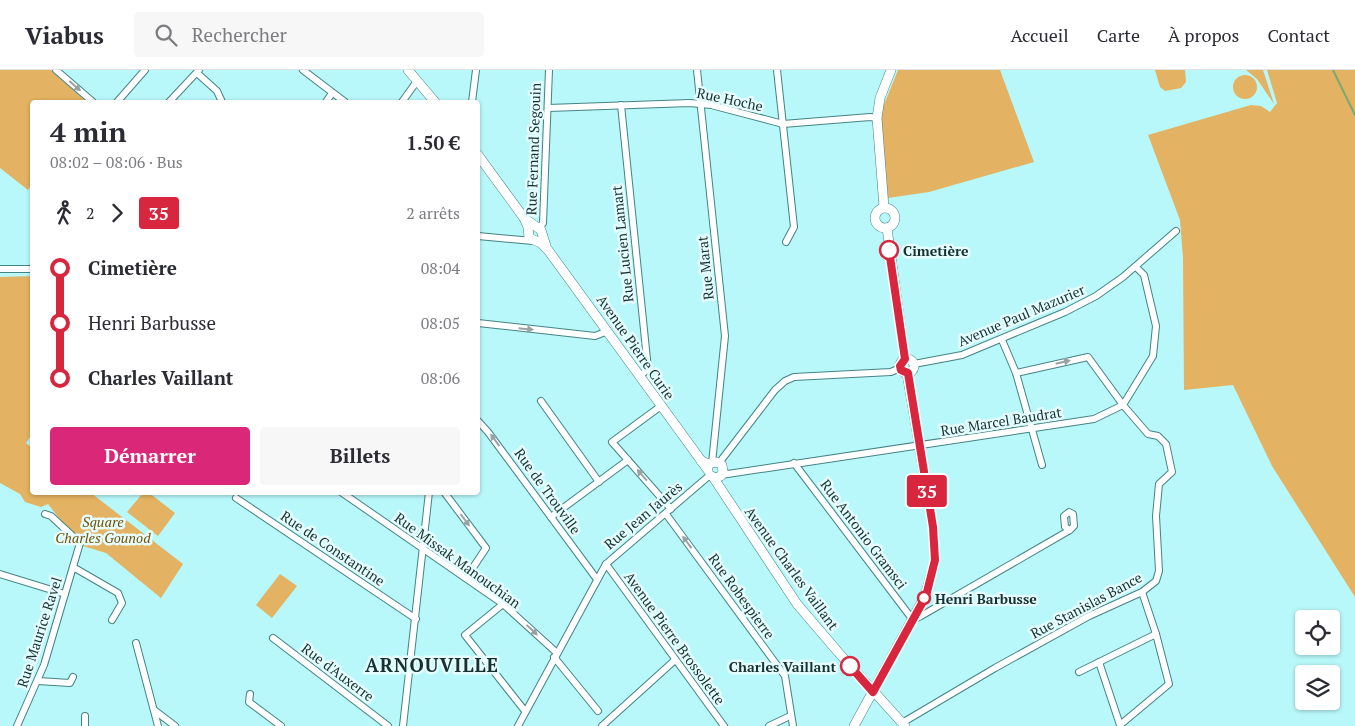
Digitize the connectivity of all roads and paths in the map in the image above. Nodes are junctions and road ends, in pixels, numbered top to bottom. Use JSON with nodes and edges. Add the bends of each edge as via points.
{"nodes":[{"id":1,"x":56,"y":70,"type":"edge"},
{"id":2,"x":145,"y":70,"type":"edge"},
{"id":3,"x":303,"y":70,"type":"edge"},
{"id":4,"x":408,"y":70,"type":"edge"},
{"id":5,"x":476,"y":70,"type":"edge"},
{"id":6,"x":549,"y":70,"type":"edge"},
{"id":7,"x":697,"y":70,"type":"edge"},
{"id":8,"x":777,"y":70,"type":"edge"},
{"id":9,"x":891,"y":70,"type":"edge"},
{"id":10,"x":198,"y":71,"type":"edge"},
{"id":11,"x":417,"y":81,"type":"junction"},
{"id":12,"x":332,"y":92,"type":"junction"},
{"id":13,"x":91,"y":100,"type":"edge"},
{"id":14,"x":119,"y":100,"type":"edge"},
{"id":15,"x":171,"y":100,"type":"edge"},
{"id":16,"x":221,"y":100,"type":"edge"},
{"id":17,"x":327,"y":100,"type":"edge"},
{"id":18,"x":342,"y":100,"type":"edge"},
{"id":19,"x":403,"y":100,"type":"edge"},
{"id":20,"x":433,"y":100,"type":"edge"},
{"id":21,"x":472,"y":100,"type":"edge"},
{"id":22,"x":700,"y":103,"type":"junction"},
{"id":23,"x":621,"y":105,"type":"junction"},
{"id":24,"x":548,"y":108,"type":"junction"},
{"id":25,"x":877,"y":118,"type":"junction"},
{"id":26,"x":783,"y":124,"type":"junction"},
{"id":27,"x":480,"y":158,"type":"edge"},
{"id":28,"x":884,"y":208,"type":"junction"},
{"id":29,"x":887,"y":228,"type":"junction"},
{"id":30,"x":1176,"y":231,"type":"dead end"},
{"id":31,"x":533,"y":235,"type":"junction"},
{"id":32,"x":480,"y":236,"type":"edge"},
{"id":33,"x":786,"y":242,"type":"dead end"},
{"id":34,"x":1136,"y":267,"type":"junction"},
{"id":35,"x":0,"y":269,"type":"edge"},
{"id":36,"x":30,"y":269,"type":"edge"},
{"id":37,"x":480,"y":323,"type":"edge"},
{"id":38,"x":608,"y":331,"type":"junction"},
{"id":39,"x":1002,"y":340,"type":"junction"},
{"id":40,"x":905,"y":359,"type":"junction"},
{"id":41,"x":914,"y":364,"type":"junction"},
{"id":42,"x":904,"y":371,"type":"junction"},
{"id":43,"x":1016,"y":373,"type":"junction"},
{"id":44,"x":640,"y":376,"type":"junction"},
{"id":45,"x":541,"y":401,"type":"dead end"},
{"id":46,"x":1123,"y":405,"type":"junction"},
{"id":47,"x":661,"y":406,"type":"junction"},
{"id":48,"x":480,"y":423,"type":"edge"},
{"id":49,"x":1030,"y":428,"type":"junction"},
{"id":50,"x":920,"y":447,"type":"junction"},
{"id":51,"x":628,"y":460,"type":"junction"},
{"id":52,"x":794,"y":463,"type":"junction"},
{"id":53,"x":1042,"y":465,"type":"dead end"},
{"id":54,"x":714,"y":468,"type":"junction"},
{"id":55,"x":599,"y":482,"type":"junction"},
{"id":56,"x":344,"y":495,"type":"edge"},
{"id":57,"x":429,"y":495,"type":"edge"},
{"id":58,"x":446,"y":495,"type":"edge"},
{"id":59,"x":236,"y":498,"type":"dead end"},
{"id":60,"x":668,"y":511,"type":"junction"},
{"id":61,"x":45,"y":514,"type":"dead end"},
{"id":62,"x":551,"y":517,"type":"junction"},
{"id":63,"x":1070,"y":530,"type":"dead end"},
{"id":64,"x":423,"y":549,"type":"junction"},
{"id":65,"x":606,"y":564,"type":"junction"},
{"id":66,"x":73,"y":567,"type":"junction"},
{"id":67,"x":0,"y":574,"type":"edge"},
{"id":68,"x":466,"y":578,"type":"junction"},
{"id":69,"x":596,"y":578,"type":"junction"},
{"id":70,"x":1142,"y":592,"type":"junction"},
{"id":71,"x":65,"y":594,"type":"junction"},
{"id":72,"x":503,"y":604,"type":"junction"},
{"id":73,"x":416,"y":619,"type":"junction"},
{"id":74,"x":112,"y":620,"type":"dead end"},
{"id":75,"x":913,"y":620,"type":"junction"},
{"id":76,"x":1156,"y":634,"type":"junction"},
{"id":77,"x":273,"y":638,"type":"dead end"},
{"id":78,"x":136,"y":643,"type":"dead end"},
{"id":79,"x":555,"y":655,"type":"junction"},
{"id":80,"x":675,"y":660,"type":"junction"},
{"id":81,"x":1099,"y":662,"type":"junction"},
{"id":82,"x":1079,"y":672,"type":"dead end"},
{"id":83,"x":73,"y":677,"type":"dead end"},
{"id":84,"x":38,"y":681,"type":"junction"},
{"id":85,"x":873,"y":692,"type":"junction"},
{"id":86,"x":250,"y":694,"type":"dead end"},
{"id":87,"x":154,"y":710,"type":"junction"},
{"id":88,"x":525,"y":711,"type":"junction"},
{"id":89,"x":598,"y":711,"type":"dead end"},
{"id":90,"x":85,"y":716,"type":"dead end"},
{"id":91,"x":790,"y":716,"type":"junction"},
{"id":92,"x":19,"y":725,"type":"edge"},
{"id":93,"x":904,"y":725,"type":"edge"},
{"id":94,"x":85,"y":726,"type":"edge"},
{"id":95,"x":158,"y":726,"type":"edge"},
{"id":96,"x":175,"y":726,"type":"edge"},
{"id":97,"x":281,"y":726,"type":"edge"},
{"id":98,"x":388,"y":726,"type":"edge"},
{"id":99,"x":403,"y":726,"type":"edge"},
{"id":100,"x":518,"y":726,"type":"edge"},
{"id":101,"x":602,"y":726,"type":"edge"},
{"id":102,"x":724,"y":726,"type":"edge"},
{"id":103,"x":769,"y":726,"type":"edge"},
{"id":104,"x":793,"y":726,"type":"edge"},
{"id":105,"x":854,"y":726,"type":"edge"}],
"edges":[{"from":1,"to":13,"type":"street","one_way":true},
{"from":2,"to":14,"type":"street"},
{"from":3,"to":12,"type":"street"},
{"from":4,"to":11,"type":"street"},
{"from":5,"to":21,"type":"street"},
{"from":6,"to":24,"type":"street","name":"Rue Fernand Segouin"},
{"from":7,"to":22,"type":"street","name":"Rue Marat"},
{"from":8,"to":26,"type":"street"},
{"from":9,"to":25,"type":"street","via":[[880,98]]},
{"from":10,"to":15,"type":"street"},
{"from":10,"to":16,"type":"street"},
{"from":11,"to":19,"type":"street"},
{"from":11,"to":20,"type":"street"},
{"from":12,"to":17,"type":"street"},
{"from":12,"to":18,"type":"street"},
{"from":22,"to":23,"type":"street","name":"Rue Hoche"},
{"from":22,"to":26,"type":"street","name":"Rue Hoche"},
{"from":22,"to":54,"type":"street","name":"Rue Marat","via":[[725,336]]},
{"from":23,"to":24,"type":"street","name":"Rue Hoche"},
{"from":23,"to":44,"type":"street","name":"Rue Lucien Lamart","via":[[648,369]]},
{"from":24,"to":31,"type":"street","name":"Rue Fernand Segouin","via":[[543,223]]},
{"from":25,"to":26,"type":"street","name":"Rue Hoche"},
{"from":25,"to":28,"type":"street"},
{"from":26,"to":33,"type":"street","via":[[794,227]]},
{"from":27,"to":31,"type":"street","name":"Avenue Pierre Curie"},
{"from":28,"to":29,"type":"street","via":[[890,208],[895,216],[893,224]]},
{"from":28,"to":29,"type":"street","via":[[878,210],[875,219],[878,225]]},
{"from":29,"to":40,"type":"street"},
{"from":30,"to":34,"type":"street","name":"Avenue Paul Mazurier"},
{"from":31,"to":32,"type":"street"},
{"from":31,"to":38,"type":"street","name":"Avenue Pierre Curie","via":[[548,250]]},
{"from":34,"to":39,"type":"street","name":"Avenue Paul Mazurier","via":[[1096,296]]},
{"from":34,"to":46,"type":"street","via":[[1144,275],[1157,336],[1149,366]]},
{"from":35,"to":36,"type":"street"},
{"from":37,"to":38,"type":"street","one_way":true,"via":[[596,336]]},
{"from":38,"to":44,"type":"street","name":"Avenue Pierre Curie"},
{"from":39,"to":41,"type":"street","name":"Avenue Paul Mazurier","via":[[962,355]]},
{"from":39,"to":43,"type":"street"},
{"from":40,"to":41,"type":"street"},
{"from":40,"to":42,"type":"street","via":[[900,364]]},
{"from":41,"to":42,"type":"street","via":[[912,371]]},
{"from":42,"to":50,"type":"street"},
{"from":42,"to":54,"type":"street","name":"Rue Jean Jaurès","via":[[804,376],[786,381],[775,390]]},
{"from":43,"to":46,"type":"street","one_way":true,"via":[[1088,356]]},
{"from":43,"to":49,"type":"street"},
{"from":44,"to":47,"type":"street","name":"Avenue Pierre Curie"},
{"from":45,"to":55,"type":"street"},
{"from":46,"to":49,"type":"street","name":"Rue Marcel Baudrat","via":[[1094,419]]},
{"from":46,"to":70,"type":"street","name":"Rue Stanislas Bance","via":[[1148,434],[1158,436],[1166,444],[1172,472],[1159,484],[1156,516],[1159,571],[1156,581]]},
{"from":47,"to":51,"type":"street","name":"Rue Robespierre","via":[[612,442]]},
{"from":47,"to":54,"type":"street","name":"Avenue Pierre Curie"},
{"from":62,"to":48,"type":"street","name":"Rue de Trouville","one_way":true},
{"from":49,"to":50,"type":"street","name":"Rue Marcel Baudrat"},
{"from":49,"to":53,"type":"street"},
{"from":50,"to":52,"type":"street","name":"Rue Marcel Baudrat"},
{"from":50,"to":75,"type":"street","via":[[935,560],[931,583]]},
{"from":51,"to":55,"type":"street"},
{"from":60,"to":51,"type":"street","name":"Rue Robespierre","one_way":true},
{"from":52,"to":54,"type":"street","name":"Rue Marcel Baudrat"},
{"from":52,"to":75,"type":"street","name":"Rue Antonio Gramsci"},
{"from":54,"to":60,"type":"street","name":"Rue Jean Jaurès"},
{"from":54,"to":85,"type":"street","name":"Avenue Charles Vaillant","via":[[720,491],[797,604]]},
{"from":55,"to":62,"type":"street"},
{"from":56,"to":64,"type":"street","name":"Rue Missak Manouchian"},
{"from":57,"to":64,"type":"street"},
{"from":58,"to":68,"type":"street","one_way":true,"via":[[486,548]]},
{"from":59,"to":73,"type":"street","name":"Rue de Constantine"},
{"from":60,"to":65,"type":"street","name":"Rue Jean Jaurès"},
{"from":91,"to":60,"type":"street","name":"Rue Robespierre","one_way":true,"via":[[785,676]]},
{"from":61,"to":66,"type":"street","name":"Rue Maurice Ravel","via":[[52,516],[80,543]]},
{"from":62,"to":69,"type":"street","name":"Rue de Trouville"},
{"from":63,"to":75,"type":"street"},
{"from":64,"to":68,"type":"street","name":"Rue Missak Manouchian"},
{"from":64,"to":73,"type":"street"},
{"from":65,"to":69,"type":"street","name":"Rue Jean Jaurès"},
{"from":65,"to":80,"type":"street","name":"Avenue Pierre Brossolette"},
{"from":66,"to":71,"type":"street","name":"Rue Maurice Ravel"},
{"from":66,"to":74,"type":"street","via":[[118,593],[122,603]]},
{"from":67,"to":71,"type":"street"},
{"from":68,"to":72,"type":"street","name":"Rue Missak Manouchian"},
{"from":69,"to":79,"type":"street","name":"Rue Jean Jaurès"},
{"from":70,"to":76,"type":"street"},
{"from":70,"to":93,"type":"street","name":"Rue Stanislas Bance","via":[[1029,649]]},
{"from":71,"to":84,"type":"street","name":"Rue Maurice Ravel"},
{"from":72,"to":79,"type":"street","name":"Rue Missak Manouchian","one_way":true},
{"from":72,"to":88,"type":"street","via":[[465,635]]},
{"from":73,"to":99,"type":"street"},
{"from":75,"to":85,"type":"street"},
{"from":76,"to":81,"type":"street"},
{"from":76,"to":81,"type":"street","via":[[1169,684],[1120,725]]},
{"from":77,"to":98,"type":"street","name":"Rue d'Auxerre"},
{"from":78,"to":87,"type":"street"},
{"from":79,"to":88,"type":"street","name":"Rue Jean Jaurès"},
{"from":79,"to":89,"type":"street"},
{"from":80,"to":101,"type":"street"},
{"from":80,"to":102,"type":"street","name":"Avenue Pierre Brossolette"},
{"from":81,"to":82,"type":"street"},
{"from":83,"to":84,"type":"street","via":[[70,683]]},
{"from":84,"to":92,"type":"street","name":"Rue Maurice Ravel"},
{"from":85,"to":93,"type":"street","name":"Avenue Charles Vaillant"},
{"from":85,"to":105,"type":"street"},
{"from":86,"to":97,"type":"street","via":[[249,702]]},
{"from":87,"to":95,"type":"street"},
{"from":87,"to":96,"type":"street"},
{"from":88,"to":100,"type":"street","name":"Rue Jean Jaurès"},
{"from":90,"to":94,"type":"street"},
{"from":91,"to":103,"type":"street"},
{"from":91,"to":104,"type":"street","name":"Rue Robespierre"}]}
